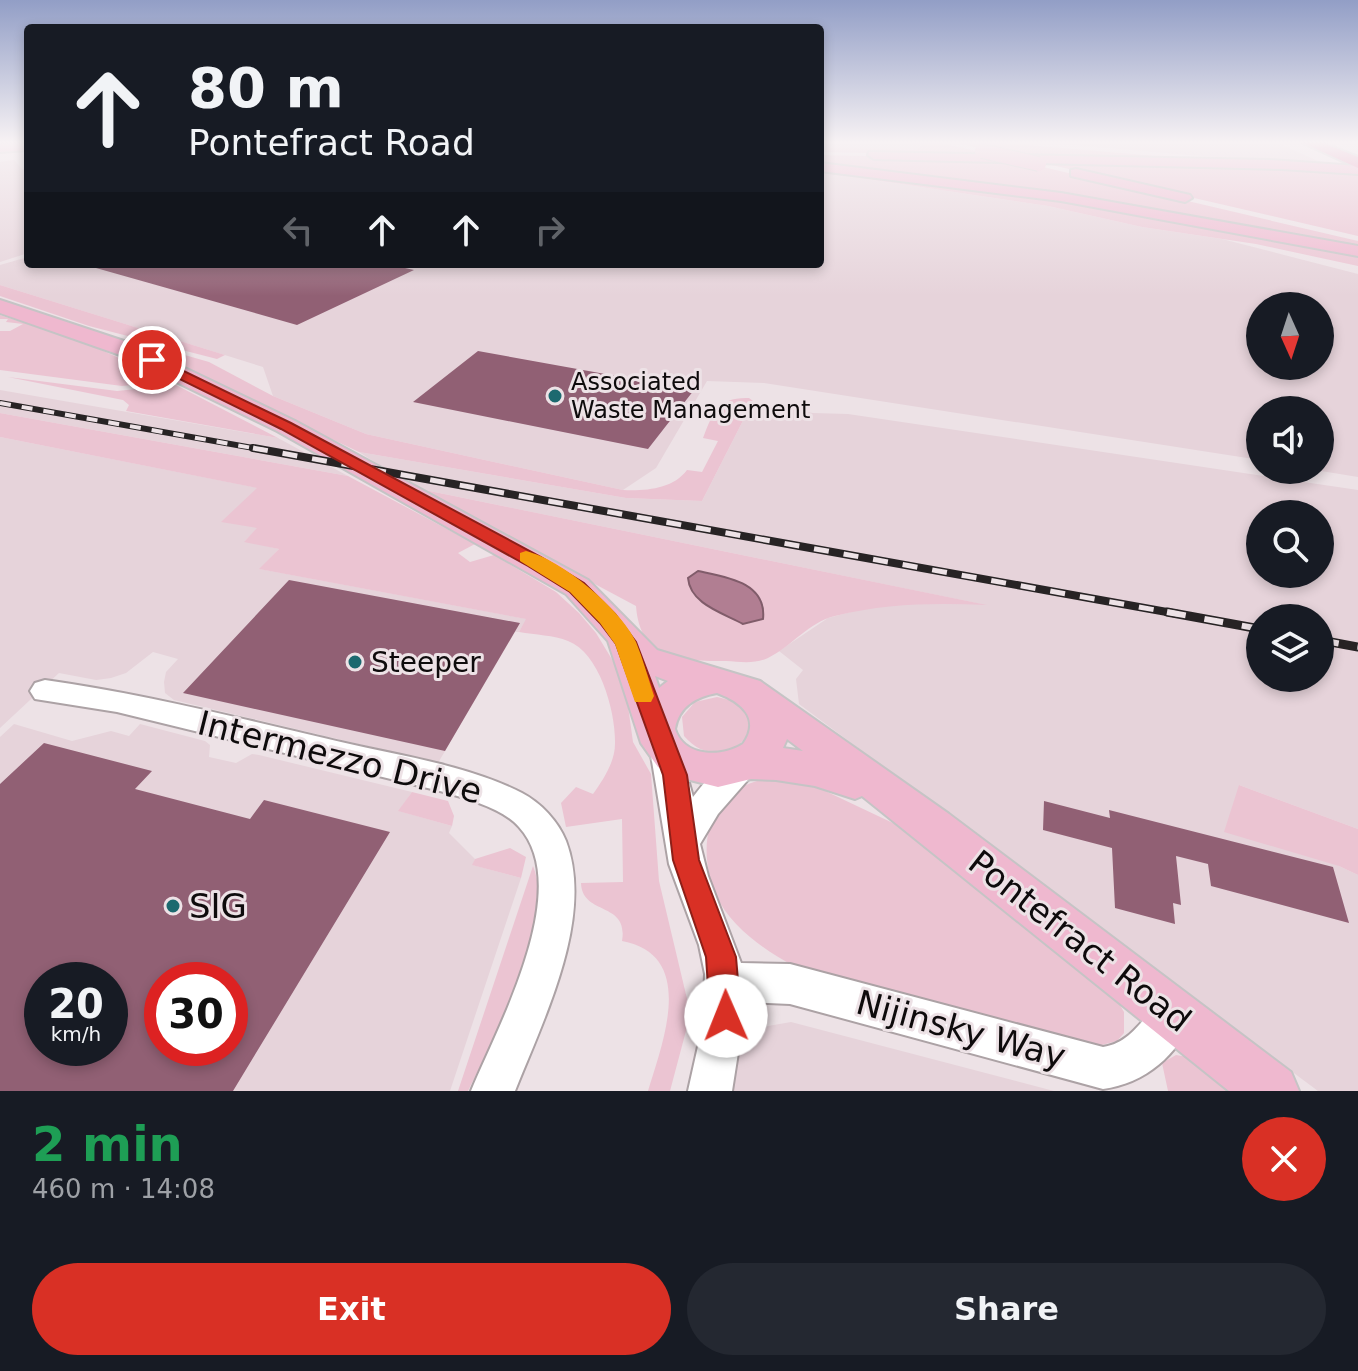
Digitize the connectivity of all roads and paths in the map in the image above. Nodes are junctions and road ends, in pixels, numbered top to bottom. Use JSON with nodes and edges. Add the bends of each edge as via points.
{"nodes":[{"id":1,"x":1036,"y":194,"type":"edge"},
{"id":2,"x":1165,"y":194,"type":"edge"},
{"id":3,"x":1208,"y":204,"type":"dead end"},
{"id":4,"x":1270,"y":218,"type":"dead end"},
{"id":5,"x":1358,"y":239,"type":"edge"},
{"id":6,"x":1358,"y":251,"type":"edge"},
{"id":7,"x":0,"y":306,"type":"edge"},
{"id":8,"x":625,"y":642,"type":"junction"},
{"id":9,"x":706,"y":681,"type":"junction"},
{"id":10,"x":45,"y":691,"type":"dead end"},
{"id":11,"x":761,"y":699,"type":"junction"},
{"id":12,"x":662,"y":742,"type":"junction"},
{"id":13,"x":747,"y":763,"type":"junction"},
{"id":14,"x":886,"y":795,"type":"junction"},
{"id":15,"x":684,"y":841,"type":"junction"},
{"id":16,"x":726,"y":982,"type":"junction"},
{"id":17,"x":1174,"y":1015,"type":"junction"},
{"id":18,"x":493,"y":1091,"type":"edge"},
{"id":19,"x":710,"y":1091,"type":"edge"},
{"id":20,"x":1272,"y":1091,"type":"edge"}],
"edges":[{"from":1,"to":6,"type":"main road"},
{"from":2,"to":3,"type":"main road","bridge":true},
{"from":4,"to":5,"type":"main road"},
{"from":7,"to":8,"type":"main road","via":[[131,351],[286,426],[577,587]]},
{"from":8,"to":9,"type":"main road","via":[[659,667]]},
{"from":8,"to":12,"type":"main road"},
{"from":9,"to":11,"type":"main road","via":[[732,683]]},
{"from":9,"to":12,"type":"main road","via":[[688,685],[662,705],[657,720]]},
{"from":10,"to":18,"type":"street","name":"Intermezzo Drive","via":[[117,701],[448,780],[492,794],[531,816],[554,849],[552,936]]},
{"from":11,"to":13,"type":"main road","via":[[773,726],[770,740]]},
{"from":11,"to":14,"type":"main road","name":"Pontefract Road"},
{"from":12,"to":13,"type":"main road","via":[[678,759],[703,769]]},
{"from":12,"to":15,"type":"street","via":[[675,775]]},
{"from":13,"to":14,"type":"main road","name":"Pontefract Road","via":[[785,762]]},
{"from":13,"to":15,"type":"street","via":[[706,804]]},
{"from":14,"to":17,"type":"main road","name":"Pontefract Road"},
{"from":15,"to":16,"type":"street"},
{"from":16,"to":17,"type":"street","name":"Nijinsky Way","via":[[790,984],[1103,1068],[1124,1067],[1139,1058]]},
{"from":16,"to":19,"type":"street","via":[[726,1016]]},
{"from":17,"to":20,"type":"main road","name":"Pontefract Road"}]}
